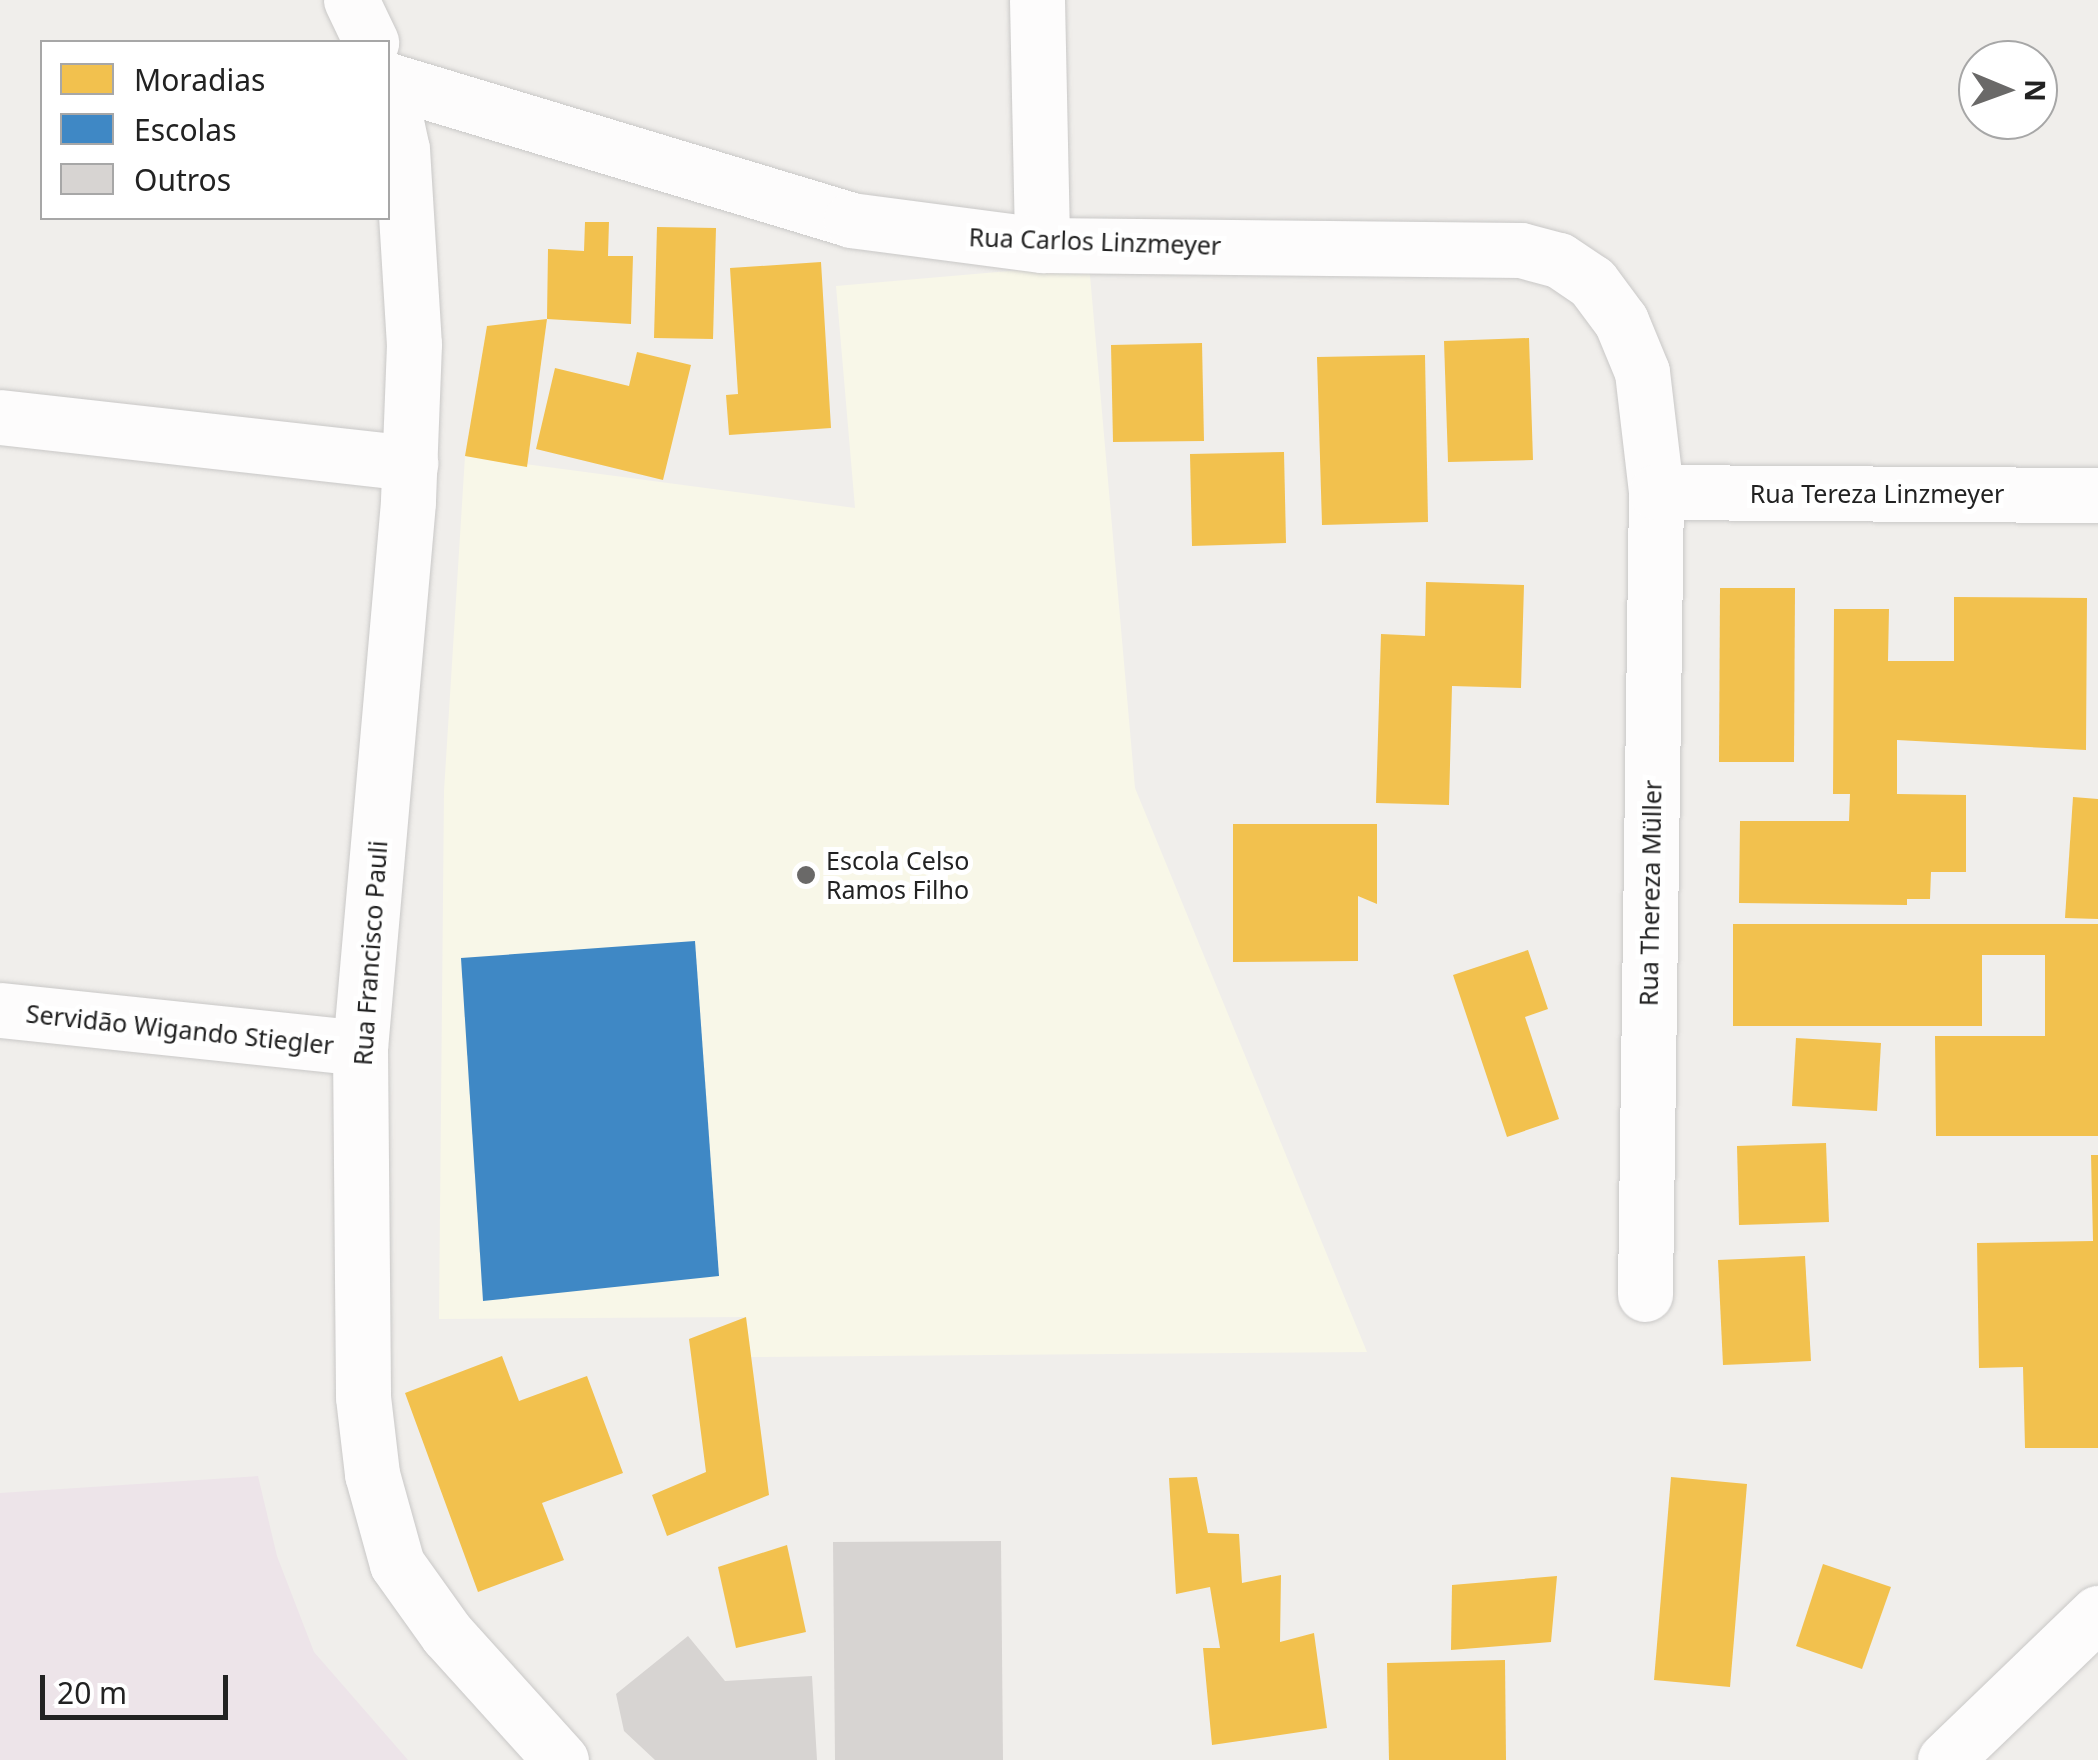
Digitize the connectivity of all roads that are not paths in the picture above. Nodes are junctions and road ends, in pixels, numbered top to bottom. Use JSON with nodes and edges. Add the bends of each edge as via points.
{"nodes":[{"id":1,"x":351,"y":0,"type":"edge"},
{"id":2,"x":1037,"y":0,"type":"edge"},
{"id":3,"x":369,"y":40,"type":"edge"},
{"id":4,"x":390,"y":84,"type":"edge"},
{"id":5,"x":390,"y":96,"type":"edge"},
{"id":6,"x":1042,"y":245,"type":"junction"},
{"id":7,"x":0,"y":417,"type":"edge"},
{"id":8,"x":410,"y":463,"type":"junction"},
{"id":9,"x":1656,"y":492,"type":"junction"},
{"id":10,"x":2098,"y":495,"type":"edge"},
{"id":11,"x":0,"y":1010,"type":"edge"},
{"id":12,"x":360,"y":1048,"type":"junction"},
{"id":13,"x":1645,"y":1294,"type":"dead end"},
{"id":14,"x":2098,"y":1614,"type":"edge"},
{"id":15,"x":561,"y":1760,"type":"edge"},
{"id":16,"x":1945,"y":1760,"type":"edge"}],
"edges":[{"from":1,"to":3,"type":"street"},
{"from":2,"to":6,"type":"street"},
{"from":4,"to":6,"type":"street","name":"Rua Carlos Linzmeyer","via":[[851,220]]},
{"from":5,"to":8,"type":"street","name":"Rua Francisco Pauli","via":[[410,229]]},
{"from":6,"to":9,"type":"street","name":"Rua Carlos Linzmeyer","via":[[1520,250],[1559,260],[1602,295],[1642,372]]},
{"from":7,"to":8,"type":"street"},
{"from":8,"to":12,"type":"street","name":"Rua Francisco Pauli"},
{"from":9,"to":10,"type":"street","name":"Rua Tereza Linzmeyer"},
{"from":9,"to":13,"type":"street","name":"Rua Thereza Müller"},
{"from":11,"to":12,"type":"street","name":"Servidão Wigando Stiegler"},
{"from":12,"to":15,"type":"street","name":"Rua Francisco Pauli","via":[[363,1396],[372,1474],[387,1528],[398,1564],[447,1634]]},
{"from":14,"to":16,"type":"street"}]}
